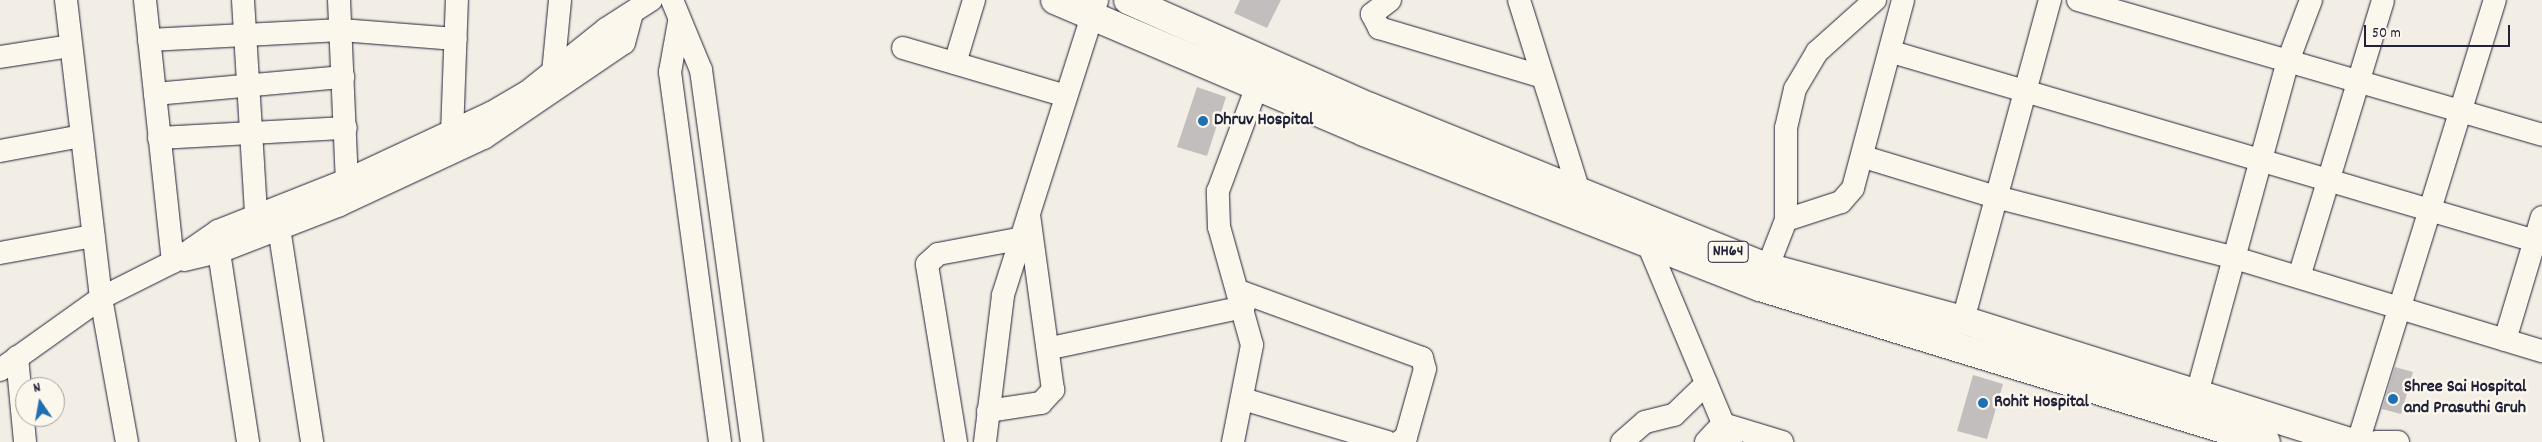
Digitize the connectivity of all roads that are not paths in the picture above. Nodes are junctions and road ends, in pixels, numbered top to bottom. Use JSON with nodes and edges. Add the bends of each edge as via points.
{"nodes":[{"id":1,"x":66,"y":0,"type":"edge"},
{"id":2,"x":145,"y":0,"type":"edge"},
{"id":3,"x":243,"y":0,"type":"edge"},
{"id":4,"x":339,"y":0,"type":"edge"},
{"id":5,"x":457,"y":0,"type":"edge"},
{"id":6,"x":560,"y":0,"type":"edge"},
{"id":7,"x":651,"y":0,"type":"edge"},
{"id":8,"x":672,"y":0,"type":"edge"},
{"id":9,"x":974,"y":0,"type":"edge"},
{"id":10,"x":1055,"y":0,"type":"edge"},
{"id":11,"x":1128,"y":0,"type":"edge"},
{"id":12,"x":1390,"y":0,"type":"edge"},
{"id":13,"x":1519,"y":0,"type":"edge"},
{"id":14,"x":1875,"y":0,"type":"edge"},
{"id":15,"x":1903,"y":0,"type":"edge"},
{"id":16,"x":2050,"y":0,"type":"edge"},
{"id":17,"x":2078,"y":0,"type":"edge"},
{"id":18,"x":2312,"y":0,"type":"edge"},
{"id":19,"x":2383,"y":0,"type":"edge"},
{"id":20,"x":2496,"y":0,"type":"edge"},
{"id":21,"x":1094,"y":8,"type":"edge"},
{"id":22,"x":632,"y":14,"type":"junction"},
{"id":23,"x":679,"y":22,"type":"junction"},
{"id":24,"x":341,"y":30,"type":"junction"},
{"id":25,"x":246,"y":34,"type":"junction"},
{"id":26,"x":456,"y":39,"type":"junction"},
{"id":27,"x":149,"y":40,"type":"junction"},
{"id":28,"x":71,"y":46,"type":"junction"},
{"id":29,"x":903,"y":48,"type":"dead end"},
{"id":30,"x":1892,"y":52,"type":"junction"},
{"id":31,"x":0,"y":58,"type":"edge"},
{"id":32,"x":2288,"y":62,"type":"junction"},
{"id":33,"x":955,"y":63,"type":"junction"},
{"id":34,"x":553,"y":73,"type":"junction"},
{"id":35,"x":343,"y":77,"type":"junction"},
{"id":36,"x":1542,"y":77,"type":"junction"},
{"id":37,"x":2357,"y":82,"type":"junction"},
{"id":38,"x":249,"y":85,"type":"junction"},
{"id":39,"x":1256,"y":86,"type":"junction"},
{"id":40,"x":2025,"y":91,"type":"junction"},
{"id":41,"x":154,"y":94,"type":"junction"},
{"id":42,"x":1066,"y":96,"type":"junction"},
{"id":43,"x":2459,"y":111,"type":"junction"},
{"id":44,"x":346,"y":128,"type":"junction"},
{"id":45,"x":252,"y":134,"type":"junction"},
{"id":46,"x":452,"y":134,"type":"junction"},
{"id":47,"x":2542,"y":135,"type":"edge"},
{"id":48,"x":82,"y":136,"type":"junction"},
{"id":49,"x":159,"y":138,"type":"junction"},
{"id":50,"x":0,"y":151,"type":"edge"},
{"id":51,"x":1864,"y":157,"type":"junction"},
{"id":52,"x":2262,"y":163,"type":"junction"},
{"id":53,"x":347,"y":180,"type":"junction"},
{"id":54,"x":2327,"y":180,"type":"junction"},
{"id":55,"x":1579,"y":191,"type":"junction"},
{"id":56,"x":1996,"y":197,"type":"junction"},
{"id":57,"x":2432,"y":208,"type":"junction"},
{"id":58,"x":1028,"y":212,"type":"junction"},
{"id":59,"x":256,"y":215,"type":"junction"},
{"id":60,"x":2542,"y":217,"type":"edge"},
{"id":61,"x":1786,"y":220,"type":"junction"},
{"id":62,"x":279,"y":228,"type":"junction"},
{"id":63,"x":92,"y":236,"type":"junction"},
{"id":64,"x":1018,"y":239,"type":"junction"},
{"id":65,"x":2538,"y":242,"type":"edge"},
{"id":66,"x":1648,"y":244,"type":"junction"},
{"id":67,"x":219,"y":252,"type":"junction"},
{"id":68,"x":0,"y":253,"type":"edge"},
{"id":69,"x":2235,"y":258,"type":"junction"},
{"id":70,"x":173,"y":262,"type":"junction"},
{"id":71,"x":1763,"y":277,"type":"junction"},
{"id":72,"x":2299,"y":277,"type":"junction"},
{"id":73,"x":101,"y":298,"type":"junction"},
{"id":74,"x":1242,"y":299,"type":"junction"},
{"id":75,"x":2397,"y":307,"type":"junction"},
{"id":76,"x":1963,"y":320,"type":"junction"},
{"id":77,"x":2505,"y":340,"type":"junction"},
{"id":78,"x":1051,"y":348,"type":"junction"},
{"id":79,"x":2542,"y":351,"type":"edge"},
{"id":80,"x":9,"y":363,"type":"edge"},
{"id":81,"x":1706,"y":384,"type":"junction"},
{"id":82,"x":2196,"y":397,"type":"junction"},
{"id":83,"x":1243,"y":399,"type":"junction"},
{"id":84,"x":988,"y":411,"type":"junction"},
{"id":85,"x":1727,"y":433,"type":"edge"},
{"id":86,"x":25,"y":442,"type":"edge"},
{"id":87,"x":127,"y":442,"type":"edge"},
{"id":88,"x":248,"y":442,"type":"edge"},
{"id":89,"x":312,"y":442,"type":"edge"},
{"id":90,"x":720,"y":442,"type":"edge"},
{"id":91,"x":752,"y":442,"type":"edge"},
{"id":92,"x":956,"y":442,"type":"edge"},
{"id":93,"x":985,"y":442,"type":"edge"},
{"id":94,"x":1233,"y":442,"type":"edge"},
{"id":95,"x":1387,"y":442,"type":"edge"},
{"id":96,"x":1399,"y":442,"type":"edge"},
{"id":97,"x":1622,"y":442,"type":"edge"},
{"id":98,"x":1706,"y":442,"type":"edge"},
{"id":99,"x":1782,"y":442,"type":"edge"},
{"id":100,"x":2266,"y":442,"type":"edge"},
{"id":101,"x":2350,"y":442,"type":"edge"},
{"id":102,"x":2358,"y":442,"type":"edge"},
{"id":103,"x":2376,"y":442,"type":"edge"},
{"id":104,"x":2398,"y":442,"type":"edge"}],
"edges":[{"from":1,"to":28,"type":"street"},
{"from":2,"to":27,"type":"street"},
{"from":3,"to":25,"type":"street"},
{"from":4,"to":24,"type":"street"},
{"from":5,"to":26,"type":"street"},
{"from":6,"to":34,"type":"street"},
{"from":7,"to":22,"type":"street"},
{"from":8,"to":23,"type":"street"},
{"from":9,"to":33,"type":"street"},
{"from":10,"to":21,"type":"main road","number":"NH64"},
{"from":11,"to":55,"type":"main road","number":"NH64","via":[[1370,107]]},
{"from":12,"to":36,"type":"street","via":[[1372,14],[1379,28]]},
{"from":13,"to":36,"type":"street"},
{"from":14,"to":61,"type":"street","via":[[1817,52],[1795,89],[1786,128]]},
{"from":15,"to":30,"type":"street"},
{"from":16,"to":40,"type":"street"},
{"from":17,"to":32,"type":"street"},
{"from":18,"to":32,"type":"street"},
{"from":19,"to":37,"type":"street"},
{"from":20,"to":43,"type":"street"},
{"from":21,"to":39,"type":"main road","number":"NH64"},
{"from":21,"to":42,"type":"street"},
{"from":22,"to":34,"type":"street","via":[[606,29]]},
{"from":22,"to":62,"type":"street","via":[[624,43],[520,117],[436,163]]},
{"from":23,"to":90,"type":"street","via":[[670,72]]},
{"from":23,"to":91,"type":"street","via":[[701,70]]},
{"from":24,"to":25,"type":"street"},
{"from":24,"to":26,"type":"street"},
{"from":24,"to":35,"type":"street"},
{"from":25,"to":27,"type":"street"},
{"from":25,"to":38,"type":"street"},
{"from":26,"to":46,"type":"street"},
{"from":27,"to":41,"type":"street"},
{"from":28,"to":31,"type":"street"},
{"from":28,"to":48,"type":"street"},
{"from":29,"to":33,"type":"street"},
{"from":30,"to":40,"type":"street"},
{"from":30,"to":51,"type":"street"},
{"from":32,"to":37,"type":"street"},
{"from":32,"to":52,"type":"street"},
{"from":33,"to":42,"type":"street"},
{"from":34,"to":46,"type":"street"},
{"from":35,"to":38,"type":"street"},
{"from":35,"to":44,"type":"street"},
{"from":36,"to":55,"type":"street"},
{"from":37,"to":43,"type":"street"},
{"from":37,"to":54,"type":"street"},
{"from":38,"to":41,"type":"street"},
{"from":38,"to":45,"type":"street"},
{"from":39,"to":66,"type":"main road","number":"NH64"},
{"from":39,"to":74,"type":"street","via":[[1218,191],[1219,227]]},
{"from":40,"to":52,"type":"street"},
{"from":40,"to":56,"type":"street"},
{"from":41,"to":49,"type":"street"},
{"from":42,"to":58,"type":"street"},
{"from":43,"to":47,"type":"street"},
{"from":43,"to":57,"type":"street"},
{"from":44,"to":45,"type":"street"},
{"from":44,"to":53,"type":"street"},
{"from":45,"to":49,"type":"street"},
{"from":45,"to":59,"type":"street"},
{"from":46,"to":53,"type":"street"},
{"from":48,"to":50,"type":"street"},
{"from":48,"to":63,"type":"street"},
{"from":49,"to":70,"type":"street"},
{"from":51,"to":56,"type":"street"},
{"from":51,"to":61,"type":"street","via":[[1849,196]]},
{"from":52,"to":54,"type":"street"},
{"from":52,"to":69,"type":"street"},
{"from":53,"to":59,"type":"street"},
{"from":54,"to":57,"type":"street"},
{"from":54,"to":72,"type":"street"},
{"from":55,"to":71,"type":"main road","number":"NH64"},
{"from":56,"to":69,"type":"street"},
{"from":56,"to":76,"type":"street"},
{"from":57,"to":65,"type":"street"},
{"from":57,"to":75,"type":"street"},
{"from":58,"to":64,"type":"street"},
{"from":58,"to":78,"type":"street"},
{"from":59,"to":70,"type":"street","via":[[218,231]]},
{"from":60,"to":65,"type":"street"},
{"from":61,"to":71,"type":"street"},
{"from":62,"to":67,"type":"street"},
{"from":62,"to":89,"type":"street"},
{"from":63,"to":68,"type":"street"},
{"from":63,"to":73,"type":"street"},
{"from":64,"to":84,"type":"street","via":[[1003,295]]},
{"from":64,"to":92,"type":"street","via":[[938,254],[927,264]]},
{"from":65,"to":77,"type":"street"},
{"from":66,"to":71,"type":"main road","number":"NH64"},
{"from":66,"to":81,"type":"street"},
{"from":67,"to":70,"type":"street"},
{"from":67,"to":88,"type":"street"},
{"from":69,"to":72,"type":"street"},
{"from":69,"to":82,"type":"street"},
{"from":70,"to":73,"type":"street"},
{"from":71,"to":76,"type":"main road","number":"NH64"},
{"from":71,"to":100,"type":"main road","number":"NH64"},
{"from":72,"to":75,"type":"street"},
{"from":73,"to":80,"type":"street"},
{"from":73,"to":87,"type":"street"},
{"from":74,"to":78,"type":"street"},
{"from":74,"to":83,"type":"street","via":[[1252,345]]},
{"from":74,"to":96,"type":"street","via":[[1422,358],[1425,369],[1406,437]]},
{"from":75,"to":77,"type":"street"},
{"from":75,"to":102,"type":"street"},
{"from":76,"to":82,"type":"main road","number":"NH64"},
{"from":77,"to":79,"type":"street"},
{"from":78,"to":84,"type":"street","via":[[1054,381],[1050,395],[1034,405]]},
{"from":80,"to":86,"type":"street"},
{"from":81,"to":85,"type":"street"},
{"from":81,"to":97,"type":"street","via":[[1671,417],[1645,422]]},
{"from":82,"to":101,"type":"main road","number":"NH64"},
{"from":83,"to":94,"type":"street"},
{"from":83,"to":95,"type":"street"},
{"from":84,"to":93,"type":"street"},
{"from":85,"to":98,"type":"street"},
{"from":85,"to":99,"type":"street"},
{"from":103,"to":104,"type":"street"}]}
